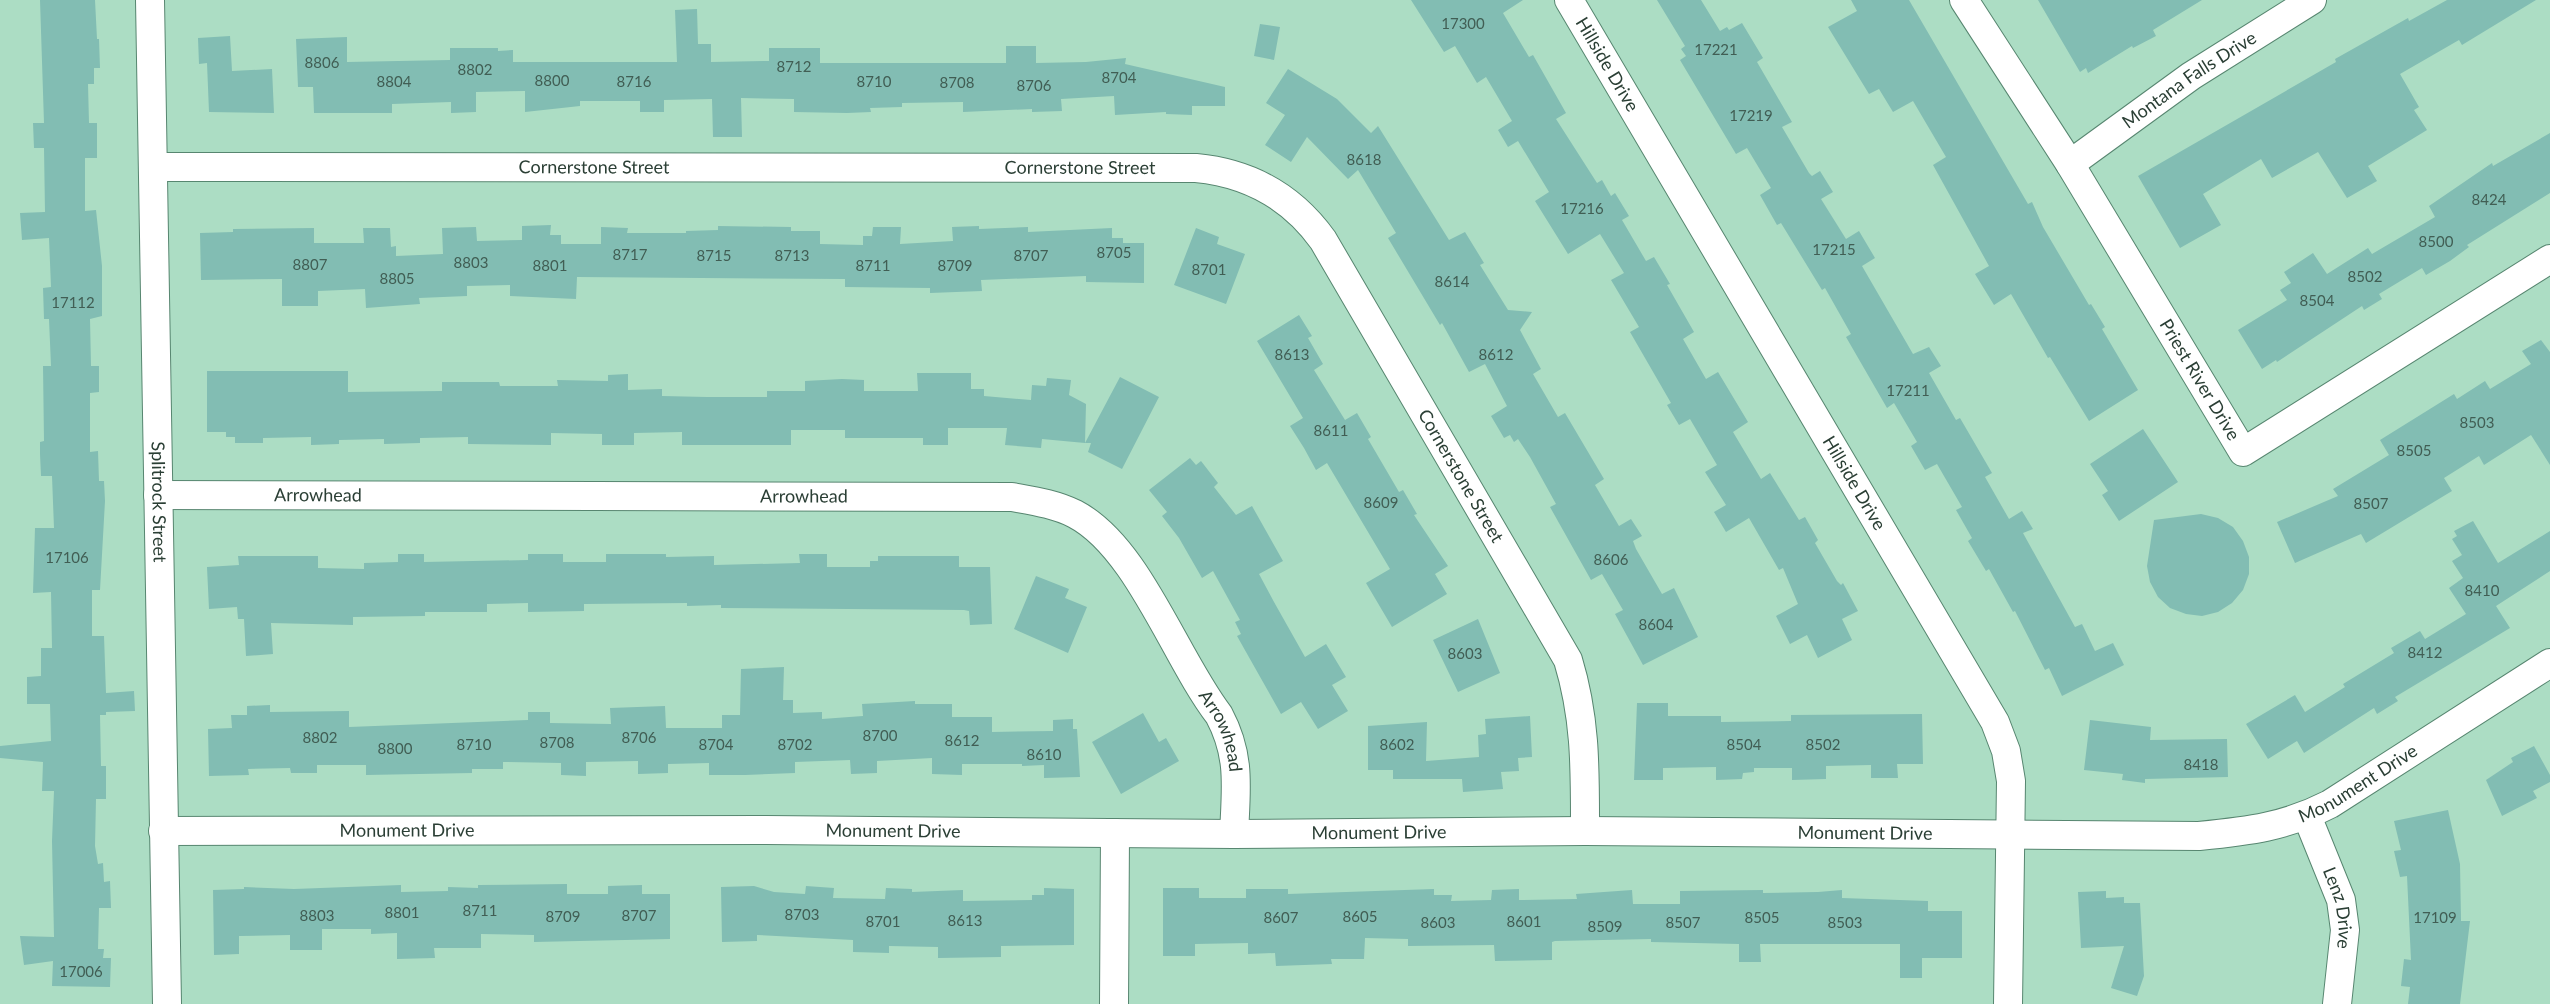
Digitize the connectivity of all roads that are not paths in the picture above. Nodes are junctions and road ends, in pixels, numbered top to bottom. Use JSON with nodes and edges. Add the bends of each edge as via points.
{"nodes":[{"id":1,"x":150,"y":0,"type":"edge"},
{"id":2,"x":1569,"y":0,"type":"edge"},
{"id":3,"x":1964,"y":0,"type":"edge"},
{"id":4,"x":2312,"y":0,"type":"edge"},
{"id":5,"x":2070,"y":164,"type":"junction"},
{"id":6,"x":153,"y":166,"type":"junction"},
{"id":7,"x":2550,"y":259,"type":"edge"},
{"id":8,"x":158,"y":495,"type":"junction"},
{"id":9,"x":2550,"y":663,"type":"edge"},
{"id":10,"x":2307,"y":816,"type":"junction"},
{"id":11,"x":164,"y":831,"type":"junction"},
{"id":12,"x":1585,"y":831,"type":"junction"},
{"id":13,"x":1115,"y":833,"type":"junction"},
{"id":14,"x":1234,"y":834,"type":"junction"},
{"id":15,"x":2010,"y":834,"type":"junction"},
{"id":16,"x":167,"y":1004,"type":"edge"},
{"id":17,"x":1114,"y":1004,"type":"edge"},
{"id":18,"x":2008,"y":1004,"type":"edge"},
{"id":19,"x":2337,"y":1004,"type":"edge"}],
"edges":[{"from":1,"to":6,"type":"street","name":"Splitrock Street"},
{"from":2,"to":15,"type":"street","name":"Hillside Drive","via":[[1995,722],[2006,751],[2011,781]]},
{"from":3,"to":5,"type":"street","name":"Priest River Drive"},
{"from":4,"to":5,"type":"street","name":"Montana Falls Drive","via":[[2191,76]]},
{"from":5,"to":7,"type":"street","name":"Priest River Drive","via":[[2243,452]]},
{"from":6,"to":8,"type":"street","name":"Splitrock Street"},
{"from":6,"to":12,"type":"street","name":"Cornerstone Street","via":[[1196,168],[1245,177],[1301,213],[1323,240],[1568,660],[1579,696],[1584,738]]},
{"from":8,"to":11,"type":"street","name":"Splitrock Street"},
{"from":8,"to":14,"type":"street","name":"Arrowhead","via":[[1012,497],[1044,502],[1087,522],[1122,555],[1219,715],[1230,736],[1237,766]]},
{"from":9,"to":10,"type":"street","name":"Monument Drive"},
{"from":10,"to":15,"type":"street","name":"Monument Drive","via":[[2266,829],[2199,836]]},
{"from":10,"to":19,"type":"street","name":"Lenz Drive","via":[[2341,900],[2345,930]]},
{"from":11,"to":13,"type":"street","name":"Monument Drive"},
{"from":11,"to":16,"type":"street","name":"Splitrock Street"},
{"from":12,"to":14,"type":"street","name":"Monument Drive"},
{"from":12,"to":15,"type":"street","name":"Monument Drive"},
{"from":13,"to":14,"type":"street","name":"Monument Drive"},
{"from":13,"to":17,"type":"street"},
{"from":15,"to":18,"type":"street","name":"Hillside Drive"}]}
